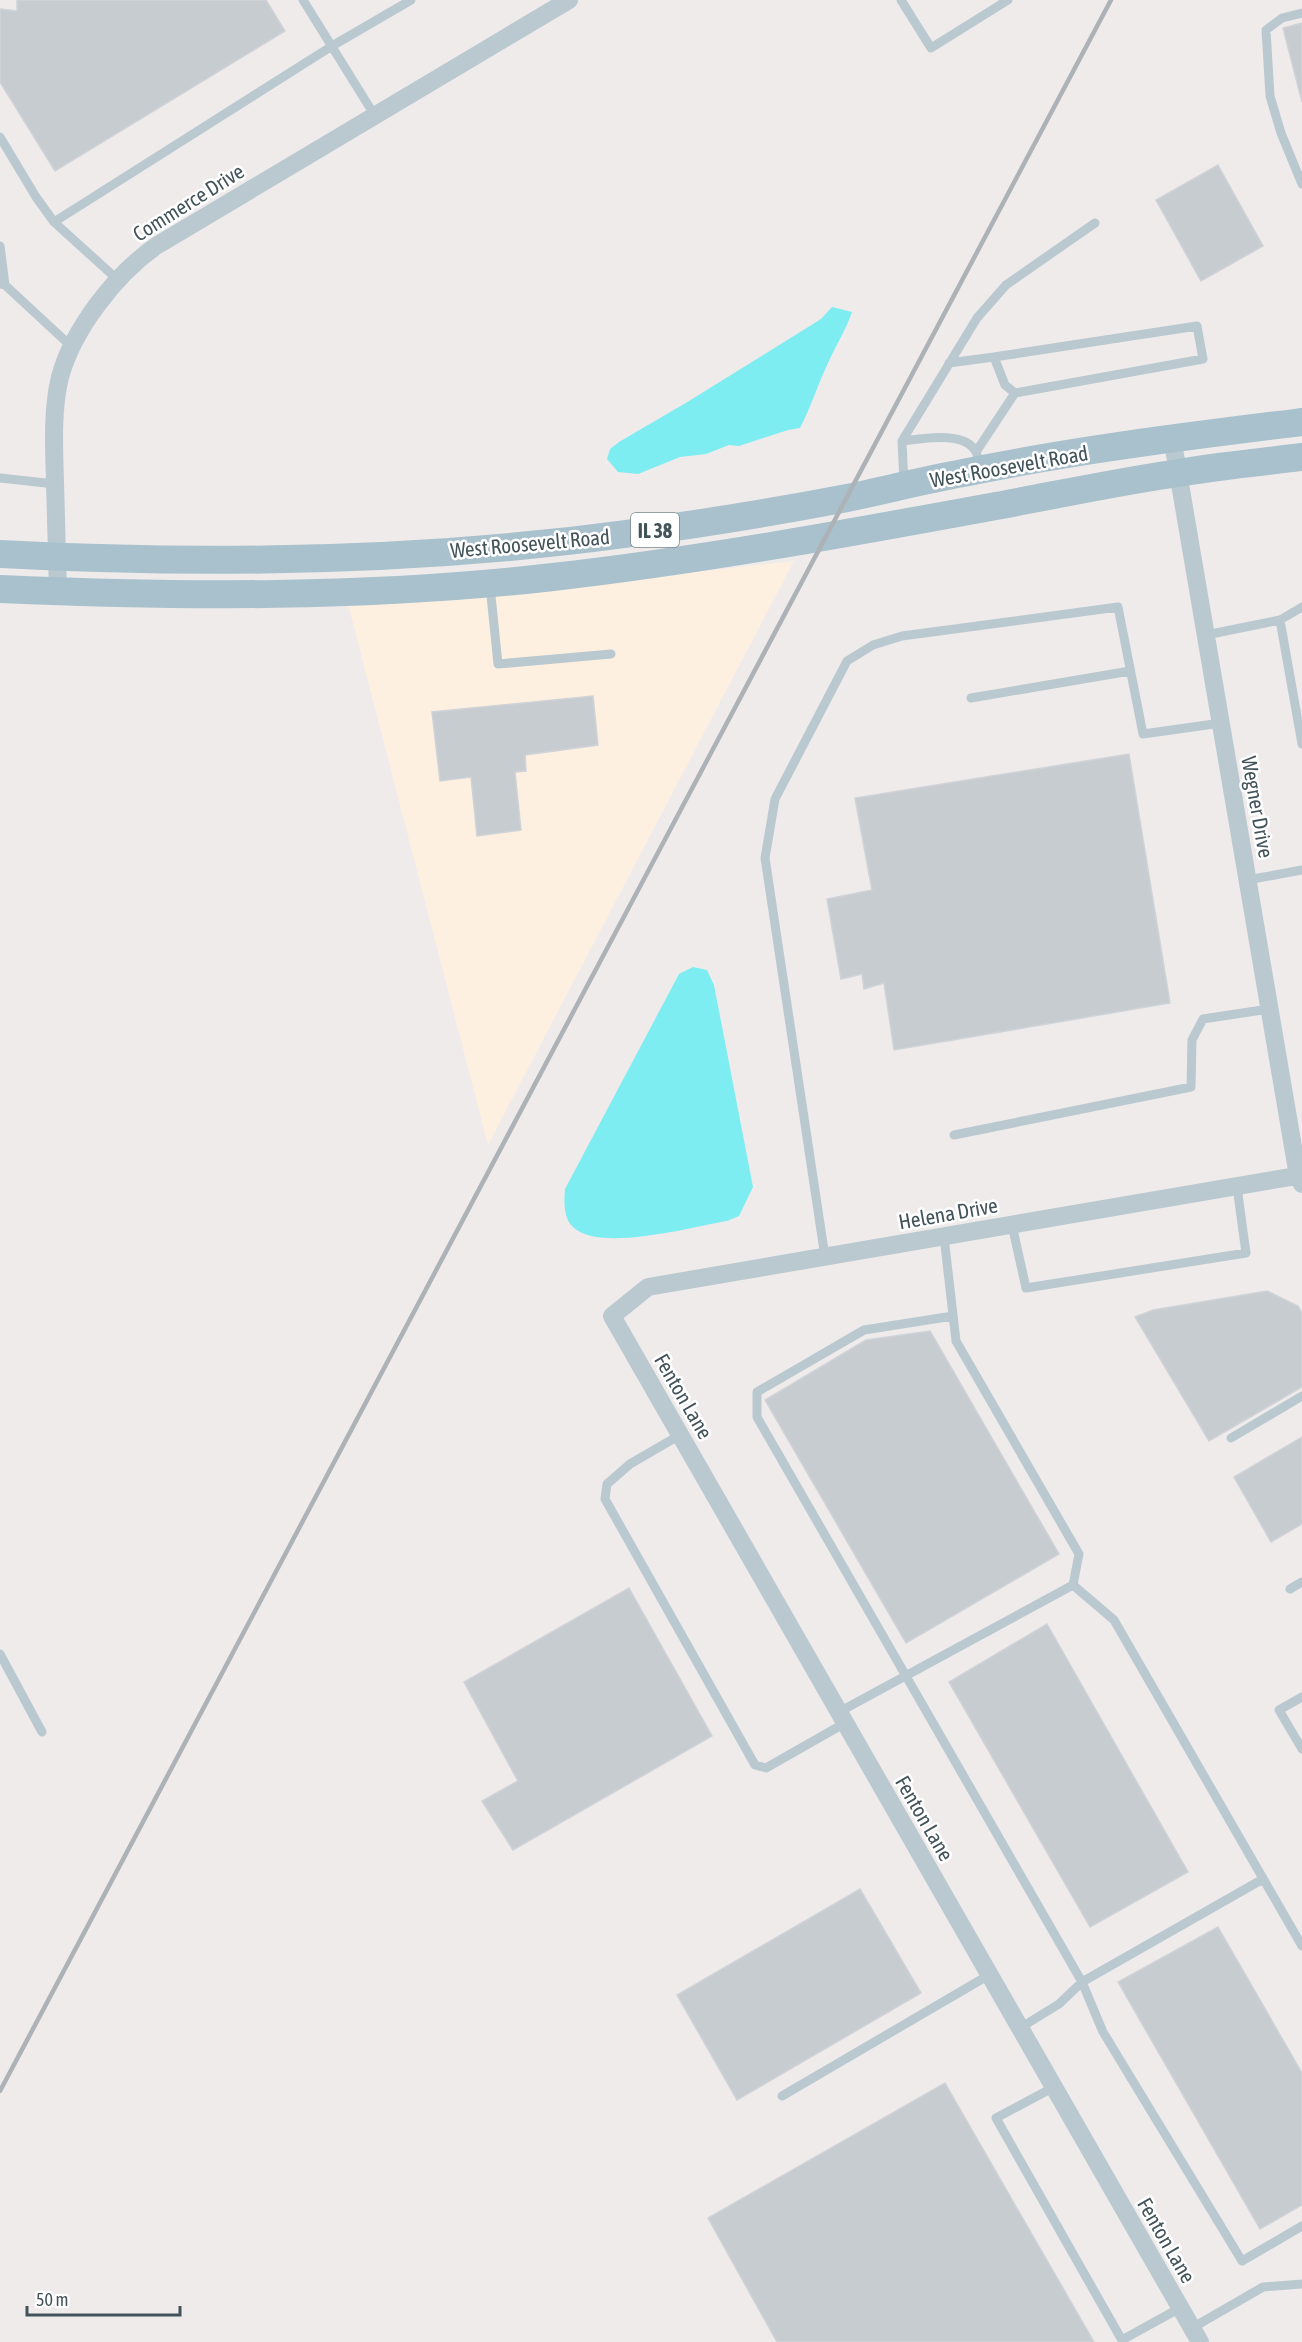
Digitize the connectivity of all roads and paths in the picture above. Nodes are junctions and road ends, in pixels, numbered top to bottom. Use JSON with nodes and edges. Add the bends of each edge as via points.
{"nodes":[{"id":1,"x":303,"y":0,"type":"edge"},
{"id":2,"x":411,"y":0,"type":"edge"},
{"id":3,"x":569,"y":0,"type":"edge"},
{"id":4,"x":901,"y":0,"type":"edge"},
{"id":5,"x":1008,"y":0,"type":"edge"},
{"id":6,"x":1302,"y":13,"type":"edge"},
{"id":7,"x":332,"y":46,"type":"junction"},
{"id":8,"x":375,"y":116,"type":"junction"},
{"id":9,"x":0,"y":137,"type":"edge"},
{"id":10,"x":1302,"y":184,"type":"edge"},
{"id":11,"x":54,"y":222,"type":"junction"},
{"id":12,"x":1095,"y":222,"type":"dead end"},
{"id":13,"x":0,"y":246,"type":"edge"},
{"id":14,"x":118,"y":280,"type":"junction"},
{"id":15,"x":2,"y":284,"type":"edge"},
{"id":16,"x":73,"y":348,"type":"junction"},
{"id":17,"x":994,"y":357,"type":"junction"},
{"id":18,"x":950,"y":363,"type":"junction"},
{"id":19,"x":1015,"y":393,"type":"junction"},
{"id":20,"x":1302,"y":422,"type":"edge"},
{"id":21,"x":1172,"y":437,"type":"junction"},
{"id":22,"x":902,"y":441,"type":"junction"},
{"id":23,"x":1302,"y":457,"type":"edge"},
{"id":24,"x":977,"y":461,"type":"junction"},
{"id":25,"x":1178,"y":472,"type":"junction"},
{"id":26,"x":0,"y":478,"type":"edge"},
{"id":27,"x":55,"y":483,"type":"junction"},
{"id":28,"x":904,"y":486,"type":"junction"},
{"id":29,"x":0,"y":555,"type":"edge"},
{"id":30,"x":57,"y":557,"type":"junction"},
{"id":31,"x":490,"y":583,"type":"junction"},
{"id":32,"x":0,"y":589,"type":"edge"},
{"id":33,"x":58,"y":592,"type":"junction"},
{"id":34,"x":1302,"y":607,"type":"edge"},
{"id":35,"x":1280,"y":620,"type":"junction"},
{"id":36,"x":1206,"y":636,"type":"junction"},
{"id":37,"x":611,"y":654,"type":"dead end"},
{"id":38,"x":1130,"y":671,"type":"junction"},
{"id":39,"x":971,"y":698,"type":"dead end"},
{"id":40,"x":1221,"y":723,"type":"junction"},
{"id":41,"x":1302,"y":744,"type":"edge"},
{"id":42,"x":1302,"y":870,"type":"edge"},
{"id":43,"x":1247,"y":880,"type":"junction"},
{"id":44,"x":1269,"y":1009,"type":"junction"},
{"id":45,"x":954,"y":1135,"type":"dead end"},
{"id":46,"x":1301,"y":1178,"type":"edge"},
{"id":47,"x":1237,"y":1187,"type":"junction"},
{"id":48,"x":1012,"y":1225,"type":"junction"},
{"id":49,"x":944,"y":1237,"type":"junction"},
{"id":50,"x":825,"y":1257,"type":"junction"},
{"id":51,"x":612,"y":1316,"type":"joint"},
{"id":52,"x":953,"y":1316,"type":"junction"},
{"id":53,"x":1302,"y":1396,"type":"edge"},
{"id":54,"x":680,"y":1435,"type":"junction"},
{"id":55,"x":1231,"y":1438,"type":"dead end"},
{"id":56,"x":1302,"y":1582,"type":"edge"},
{"id":57,"x":1073,"y":1585,"type":"junction"},
{"id":58,"x":1290,"y":1589,"type":"dead end"},
{"id":59,"x":0,"y":1654,"type":"edge"},
{"id":60,"x":906,"y":1677,"type":"junction"},
{"id":61,"x":1302,"y":1697,"type":"edge"},
{"id":62,"x":842,"y":1718,"type":"junction"},
{"id":63,"x":42,"y":1732,"type":"dead end"},
{"id":64,"x":1302,"y":1749,"type":"edge"},
{"id":65,"x":1263,"y":1879,"type":"junction"},
{"id":66,"x":1302,"y":1946,"type":"edge"},
{"id":67,"x":989,"y":1975,"type":"junction"},
{"id":68,"x":1082,"y":1982,"type":"junction"},
{"id":69,"x":1020,"y":2028,"type":"junction"},
{"id":70,"x":1054,"y":2087,"type":"junction"},
{"id":71,"x":782,"y":2096,"type":"dead end"},
{"id":72,"x":1302,"y":2226,"type":"edge"},
{"id":73,"x":1302,"y":2284,"type":"edge"},
{"id":74,"x":1180,"y":2308,"type":"junction"},
{"id":75,"x":1196,"y":2335,"type":"edge"},
{"id":76,"x":1122,"y":2341,"type":"edge"}],
"edges":[{"from":1,"to":7,"type":"lane"},
{"from":2,"to":7,"type":"lane"},
{"from":3,"to":8,"type":"street","name":"Commerce Drive"},
{"from":4,"to":5,"type":"lane","via":[[932,48]]},
{"from":6,"to":10,"type":"lane","via":[[1282,18],[1266,30],[1270,96]]},
{"from":7,"to":8,"type":"lane"},
{"from":7,"to":11,"type":"lane"},
{"from":8,"to":14,"type":"street","name":"Commerce Drive","via":[[156,246]]},
{"from":9,"to":11,"type":"lane"},
{"from":11,"to":14,"type":"lane"},
{"from":12,"to":18,"type":"lane","via":[[1006,285],[977,318]]},
{"from":13,"to":15,"type":"lane"},
{"from":14,"to":16,"type":"street","name":"Commerce Drive","via":[[81,328]]},
{"from":15,"to":16,"type":"lane"},
{"from":16,"to":27,"type":"street","name":"Commerce Drive","via":[[60,377],[53,435]]},
{"from":17,"to":18,"type":"lane"},
{"from":17,"to":19,"type":"lane","via":[[1005,385]]},
{"from":17,"to":19,"type":"lane","via":[[1197,326],[1203,359]]},
{"from":18,"to":22,"type":"lane"},
{"from":19,"to":24,"type":"lane"},
{"from":20,"to":21,"type":"main road","name":"West Roosevelt Road","number":"IL 38"},
{"from":21,"to":24,"type":"main road","name":"West Roosevelt Road","number":"IL 38"},
{"from":21,"to":25,"type":"street","name":"Wegner Drive"},
{"from":22,"to":24,"type":"lane","via":[[947,437],[968,443]]},
{"from":22,"to":28,"type":"lane"},
{"from":23,"to":25,"type":"main road","name":"West Roosevelt Road","number":"IL 38"},
{"from":24,"to":28,"type":"main road","name":"West Roosevelt Road","number":"IL 38"},
{"from":25,"to":31,"type":"main road","name":"West Roosevelt Road","number":"IL 38","via":[[825,537]]},
{"from":25,"to":36,"type":"street","name":"Wegner Drive"},
{"from":26,"to":27,"type":"lane"},
{"from":27,"to":30,"type":"street","name":"Commerce Drive"},
{"from":28,"to":30,"type":"main road","name":"West Roosevelt Road","number":"IL 38","via":[[637,532],[472,550],[278,560]]},
{"from":29,"to":30,"type":"main road","name":"West Roosevelt Road","number":"IL 38"},
{"from":30,"to":33,"type":"street","name":"Commerce Drive"},
{"from":31,"to":33,"type":"main road","name":"West Roosevelt Road","number":"IL 38","via":[[297,594]]},
{"from":31,"to":37,"type":"lane","via":[[498,664]]},
{"from":32,"to":33,"type":"main road","name":"West Roosevelt Road","number":"IL 38"},
{"from":34,"to":35,"type":"lane"},
{"from":35,"to":36,"type":"lane"},
{"from":35,"to":41,"type":"lane"},
{"from":36,"to":40,"type":"street","name":"Wegner Drive"},
{"from":38,"to":39,"type":"lane"},
{"from":38,"to":40,"type":"lane","via":[[1143,734]]},
{"from":38,"to":50,"type":"lane","via":[[1118,607],[902,636],[873,645],[847,661],[775,799],[765,858]]},
{"from":40,"to":43,"type":"street","name":"Wegner Drive"},
{"from":42,"to":43,"type":"lane"},
{"from":43,"to":44,"type":"street","name":"Wegner Drive"},
{"from":44,"to":45,"type":"lane","via":[[1203,1019],[1192,1040],[1191,1087]]},
{"from":44,"to":46,"type":"street","name":"Wegner Drive"},
{"from":46,"to":47,"type":"street","name":"Helena Drive"},
{"from":47,"to":48,"type":"street","name":"Helena Drive"},
{"from":47,"to":48,"type":"lane","via":[[1246,1253],[1026,1288]]},
{"from":48,"to":49,"type":"street","name":"Helena Drive"},
{"from":49,"to":50,"type":"street","name":"Helena Drive"},
{"from":49,"to":52,"type":"lane"},
{"from":50,"to":51,"type":"street","name":"Helena Drive","via":[[648,1287]]},
{"from":51,"to":54,"type":"street","name":"Fenton Lane"},
{"from":52,"to":57,"type":"lane","via":[[956,1341],[1079,1554]]},
{"from":52,"to":60,"type":"lane","via":[[864,1330],[758,1392],[757,1418]]},
{"from":53,"to":55,"type":"lane"},
{"from":54,"to":62,"type":"street","name":"Fenton Lane"},
{"from":54,"to":62,"type":"lane","via":[[630,1464],[607,1484],[605,1499],[754,1764],[766,1768]]},
{"from":56,"to":58,"type":"lane"},
{"from":57,"to":60,"type":"lane"},
{"from":57,"to":65,"type":"lane","via":[[1114,1620]]},
{"from":59,"to":63,"type":"lane"},
{"from":60,"to":62,"type":"lane"},
{"from":60,"to":68,"type":"lane"},
{"from":61,"to":64,"type":"lane","via":[[1279,1710]]},
{"from":62,"to":67,"type":"street","name":"Fenton Lane"},
{"from":65,"to":66,"type":"lane"},
{"from":65,"to":68,"type":"lane"},
{"from":67,"to":69,"type":"street","name":"Fenton Lane"},
{"from":67,"to":71,"type":"lane"},
{"from":68,"to":69,"type":"lane","via":[[1059,2004]]},
{"from":68,"to":72,"type":"lane","via":[[1103,2032],[1242,2261]]},
{"from":69,"to":70,"type":"street","name":"Fenton Lane"},
{"from":70,"to":74,"type":"street","name":"Fenton Lane"},
{"from":70,"to":76,"type":"lane","via":[[996,2118]]},
{"from":73,"to":75,"type":"lane","via":[[1263,2287]]},
{"from":74,"to":75,"type":"street","name":"Fenton Lane"},
{"from":74,"to":76,"type":"lane"}]}
